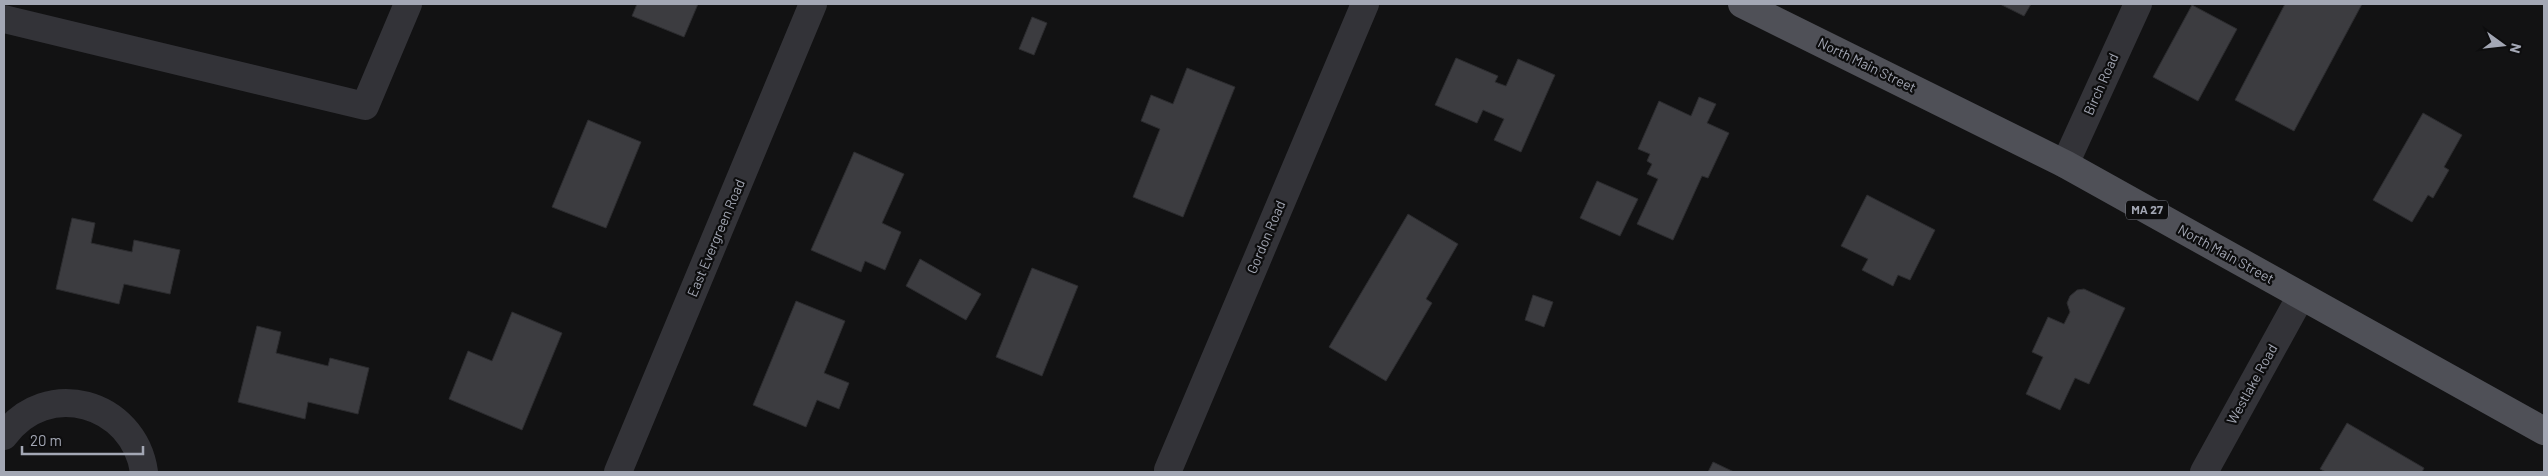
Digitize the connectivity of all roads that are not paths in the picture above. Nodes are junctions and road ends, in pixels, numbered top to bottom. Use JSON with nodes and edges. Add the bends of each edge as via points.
{"nodes":[{"id":1,"x":408,"y":4,"type":"edge"},
{"id":2,"x":813,"y":4,"type":"edge"},
{"id":3,"x":1365,"y":4,"type":"edge"},
{"id":4,"x":1742,"y":4,"type":"edge"},
{"id":5,"x":2138,"y":4,"type":"edge"},
{"id":6,"x":4,"y":19,"type":"edge"},
{"id":7,"x":2065,"y":164,"type":"junction"},
{"id":8,"x":2301,"y":296,"type":"junction"},
{"id":9,"x":2544,"y":431,"type":"edge"},
{"id":10,"x":4,"y":436,"type":"edge"},
{"id":11,"x":1168,"y":470,"type":"dead end"},
{"id":12,"x":144,"y":472,"type":"edge"},
{"id":13,"x":618,"y":472,"type":"edge"},
{"id":14,"x":2204,"y":472,"type":"edge"}],
"edges":[{"from":1,"to":6,"type":"street","via":[[366,106]]},
{"from":2,"to":13,"type":"street","name":"East Evergreen Road"},
{"from":3,"to":11,"type":"street","name":"Gordon Road"},
{"from":4,"to":7,"type":"main road","name":"North Main Street","number":"MA 27"},
{"from":5,"to":7,"type":"street","name":"Birch Road"},
{"from":7,"to":8,"type":"main road","name":"North Main Street","number":"MA 27"},
{"from":8,"to":9,"type":"main road","name":"North Main Street","number":"MA 27"},
{"from":8,"to":14,"type":"street","name":"Westlake Road"},
{"from":10,"to":12,"type":"street","via":[[30,412],[56,402],[84,404],[109,415],[136,444]]}]}
